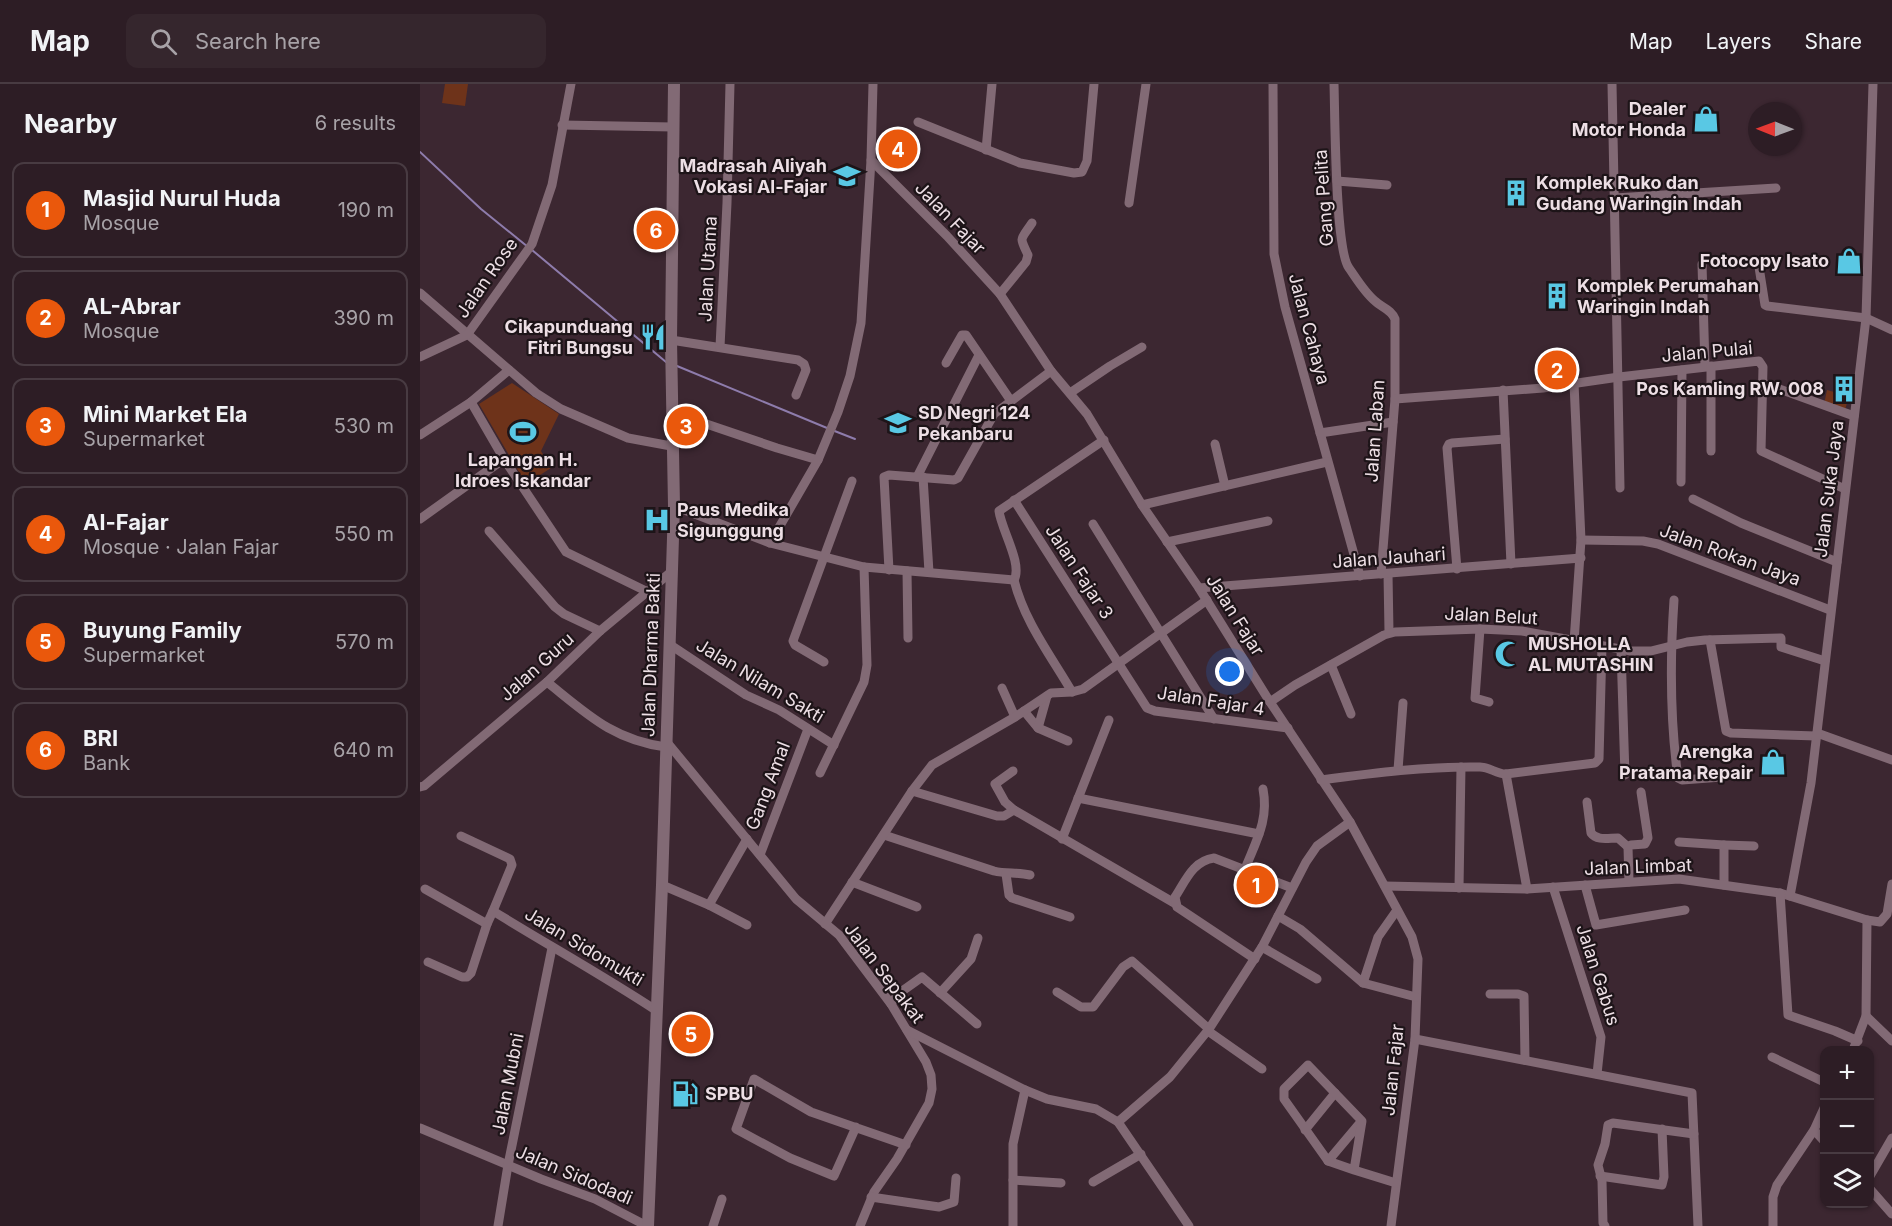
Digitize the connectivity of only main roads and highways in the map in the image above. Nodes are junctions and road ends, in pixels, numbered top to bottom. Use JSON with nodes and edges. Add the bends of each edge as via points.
{"nodes":[{"id":1,"x":674,"y":84,"type":"edge"},
{"id":2,"x":648,"y":1226,"type":"edge"}],
"edges":[{"from":1,"to":2,"type":"main road","name":"Jalan Dharma Bakti","via":[[674,506]]}]}
